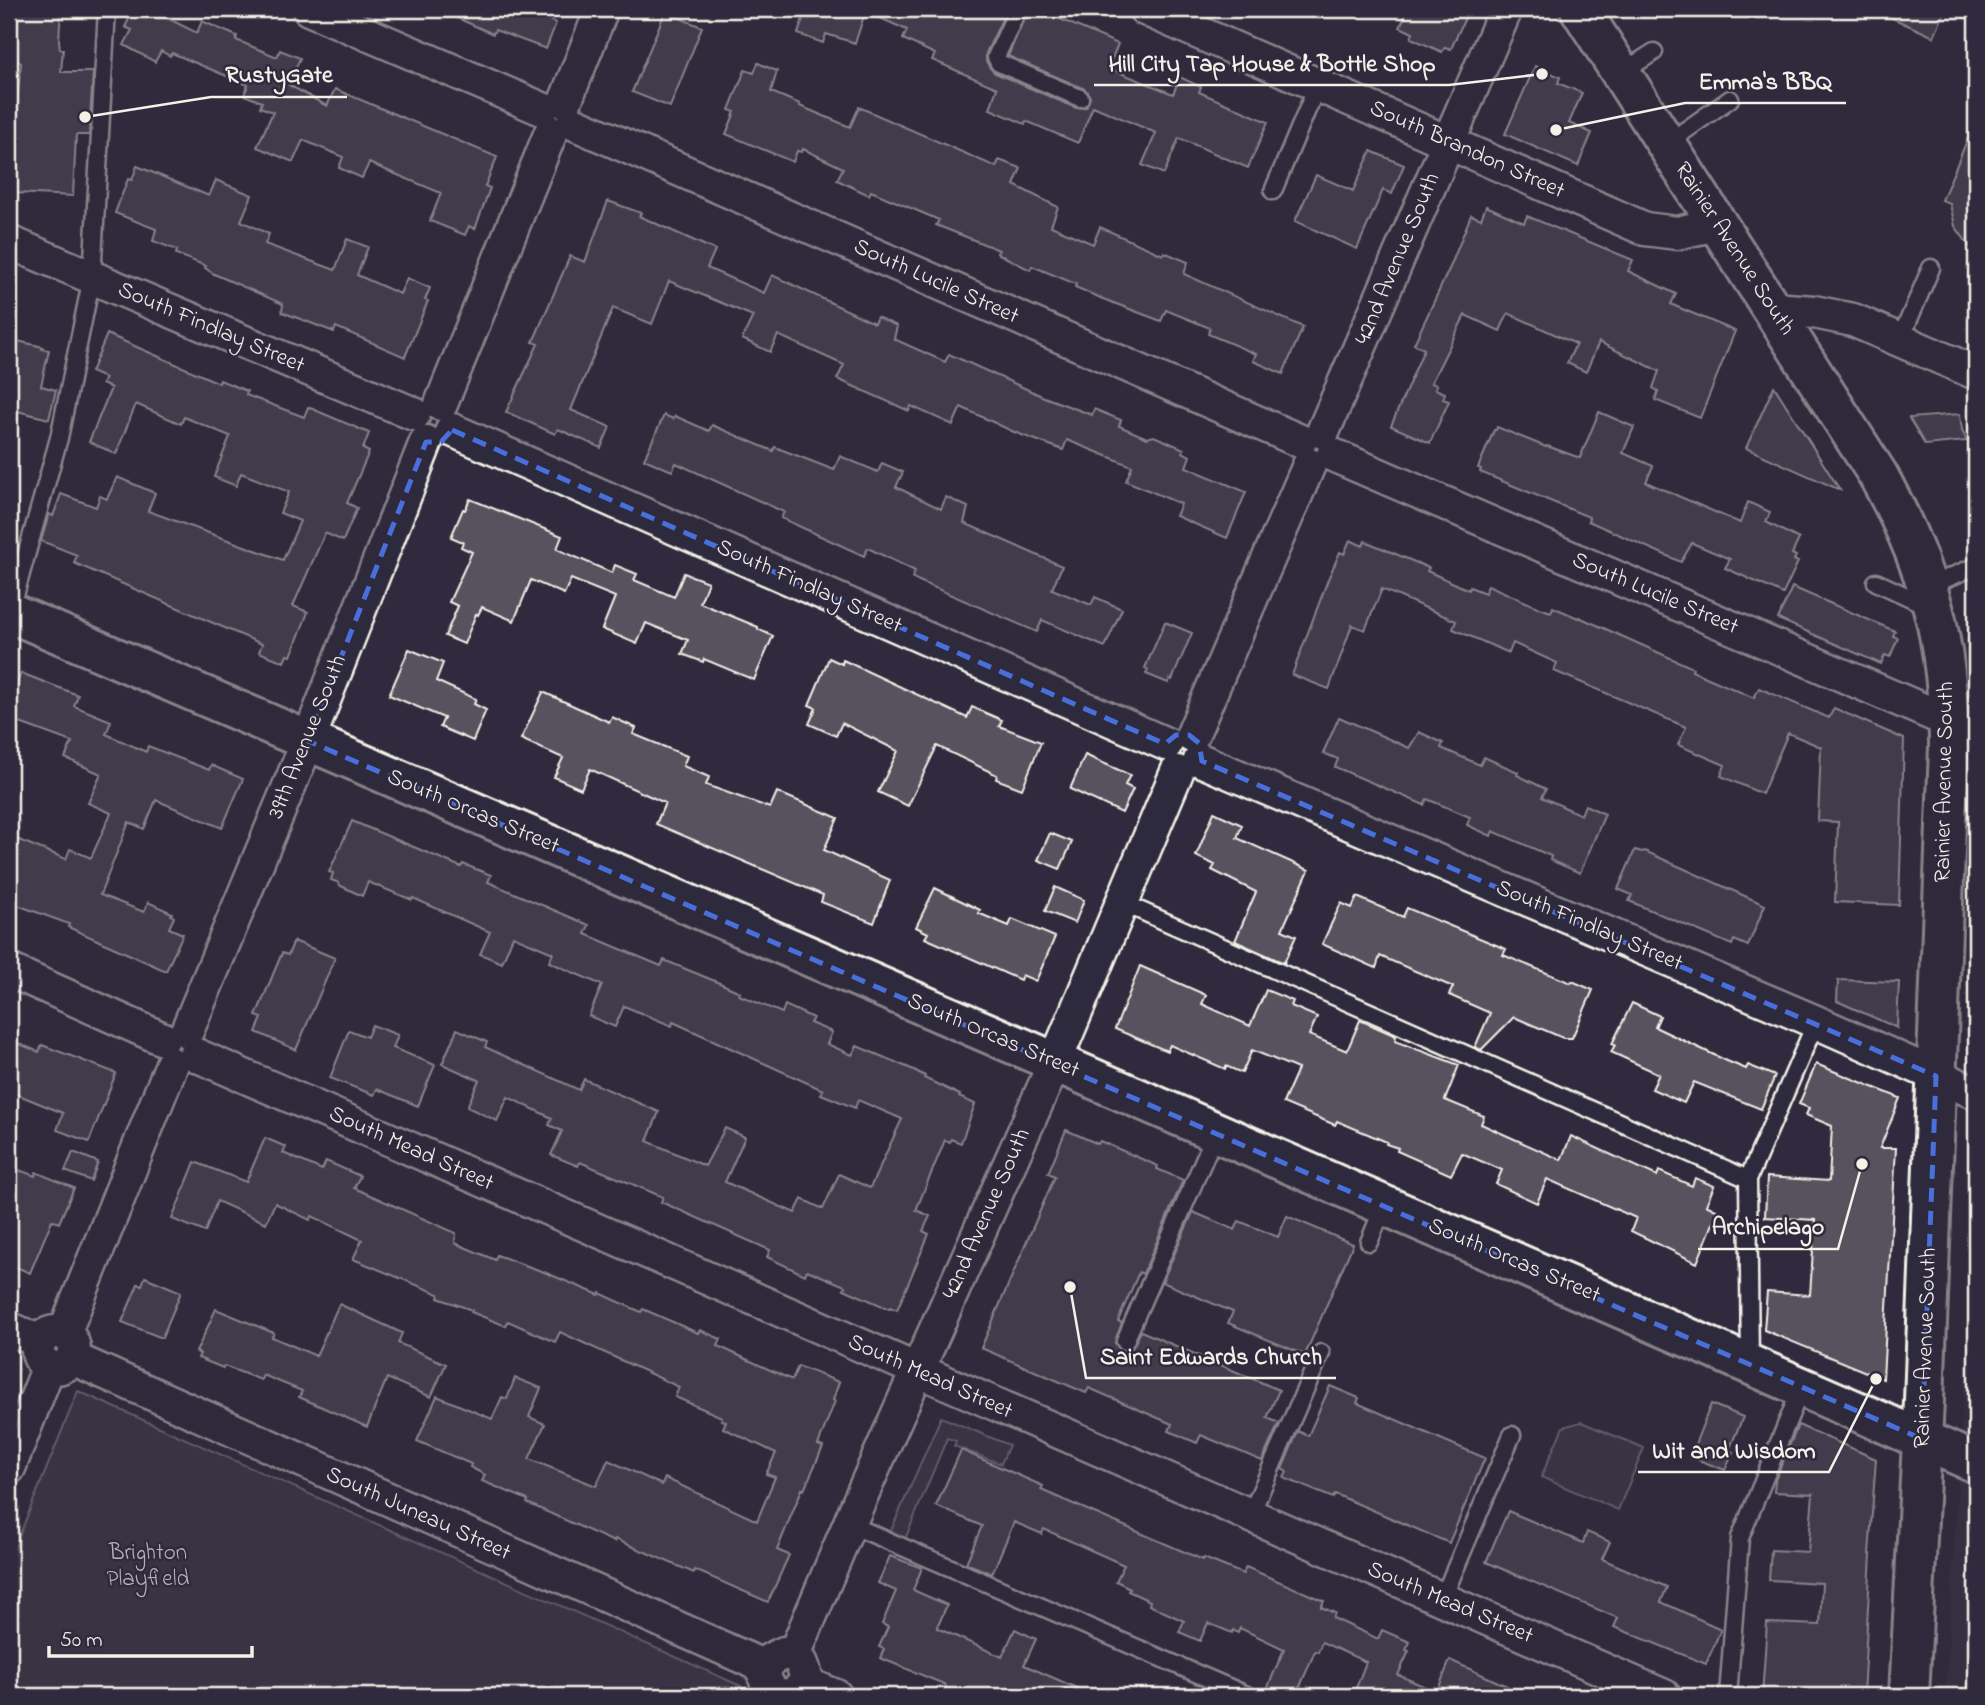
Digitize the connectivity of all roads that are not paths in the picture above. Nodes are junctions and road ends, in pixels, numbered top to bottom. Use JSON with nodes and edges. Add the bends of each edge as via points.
{"nodes":[{"id":1,"x":107,"y":9,"type":"edge"},
{"id":2,"x":309,"y":9,"type":"edge"},
{"id":3,"x":602,"y":9,"type":"edge"},
{"id":4,"x":1018,"y":9,"type":"edge"},
{"id":5,"x":1145,"y":9,"type":"edge"},
{"id":6,"x":1506,"y":9,"type":"edge"},
{"id":7,"x":1580,"y":9,"type":"edge"},
{"id":8,"x":1654,"y":52,"type":"dead end"},
{"id":9,"x":1621,"y":73,"type":"junction"},
{"id":10,"x":1318,"y":84,"type":"junction"},
{"id":11,"x":1080,"y":98,"type":"dead end"},
{"id":12,"x":1730,"y":99,"type":"dead end"},
{"id":13,"x":558,"y":116,"type":"junction"},
{"id":14,"x":1449,"y":142,"type":"junction"},
{"id":15,"x":1666,"y":144,"type":"junction"},
{"id":16,"x":1273,"y":191,"type":"dead end"},
{"id":17,"x":1717,"y":224,"type":"junction"},
{"id":18,"x":9,"y":242,"type":"edge"},
{"id":19,"x":1931,"y":268,"type":"dead end"},
{"id":20,"x":92,"y":277,"type":"junction"},
{"id":21,"x":1772,"y":309,"type":"junction"},
{"id":22,"x":1900,"y":340,"type":"junction"},
{"id":23,"x":1976,"y":373,"type":"edge"},
{"id":24,"x":433,"y":422,"type":"junction"},
{"id":25,"x":1316,"y":448,"type":"junction"},
{"id":26,"x":1976,"y":566,"type":"edge"},
{"id":27,"x":1876,"y":582,"type":"dead end"},
{"id":28,"x":1932,"y":598,"type":"junction"},
{"id":29,"x":9,"y":612,"type":"edge"},
{"id":30,"x":1963,"y":727,"type":"edge"},
{"id":31,"x":308,"y":741,"type":"junction"},
{"id":32,"x":1184,"y":753,"type":"junction"},
{"id":33,"x":1123,"y":903,"type":"junction"},
{"id":34,"x":9,"y":970,"type":"edge"},
{"id":35,"x":1816,"y":1022,"type":"junction"},
{"id":36,"x":179,"y":1047,"type":"junction"},
{"id":37,"x":1055,"y":1062,"type":"junction"},
{"id":38,"x":1936,"y":1076,"type":"junction"},
{"id":39,"x":1976,"y":1093,"type":"edge"},
{"id":40,"x":1216,"y":1132,"type":"junction"},
{"id":41,"x":1748,"y":1179,"type":"junction"},
{"id":42,"x":1385,"y":1205,"type":"junction"},
{"id":43,"x":1369,"y":1242,"type":"dead end"},
{"id":44,"x":9,"y":1328,"type":"edge"},
{"id":45,"x":1125,"y":1342,"type":"dead end"},
{"id":46,"x":56,"y":1350,"type":"junction"},
{"id":47,"x":1321,"y":1353,"type":"dead end"},
{"id":48,"x":1750,"y":1363,"type":"junction"},
{"id":49,"x":916,"y":1371,"type":"junction"},
{"id":50,"x":1802,"y":1386,"type":"junction"},
{"id":51,"x":1512,"y":1435,"type":"dead end"},
{"id":52,"x":1922,"y":1439,"type":"junction"},
{"id":53,"x":1976,"y":1463,"type":"edge"},
{"id":54,"x":9,"y":1468,"type":"edge"},
{"id":55,"x":1250,"y":1516,"type":"junction"},
{"id":56,"x":849,"y":1524,"type":"junction"},
{"id":57,"x":1442,"y":1600,"type":"junction"},
{"id":58,"x":784,"y":1679,"type":"edge"},
{"id":59,"x":836,"y":1696,"type":"edge"},
{"id":60,"x":1248,"y":1696,"type":"edge"},
{"id":61,"x":1664,"y":1696,"type":"edge"},
{"id":62,"x":1728,"y":1696,"type":"edge"},
{"id":63,"x":1909,"y":1696,"type":"edge"}],
"edges":[{"from":1,"to":20,"type":"lane"},
{"from":2,"to":13,"type":"street","name":"South Lucile Street"},
{"from":3,"to":13,"type":"street","name":"39th Avenue South"},
{"from":4,"to":11,"type":"lane","via":[[996,57],[999,63]]},
{"from":5,"to":10,"type":"street","name":"South Brandon Street"},
{"from":6,"to":14,"type":"street","name":"42nd Avenue South"},
{"from":7,"to":9,"type":"street","name":"Rainier Avenue South"},
{"from":8,"to":9,"type":"lane"},
{"from":9,"to":15,"type":"street","name":"Rainier Avenue South"},
{"from":10,"to":14,"type":"street","name":"South Brandon Street"},
{"from":10,"to":16,"type":"lane"},
{"from":12,"to":15,"type":"lane"},
{"from":13,"to":24,"type":"street","name":"39th Avenue South"},
{"from":13,"to":25,"type":"street","name":"South Lucile Street"},
{"from":14,"to":17,"type":"street","name":"South Brandon Street","via":[[1645,229],[1677,233]]},
{"from":14,"to":25,"type":"street","name":"42nd Avenue South"},
{"from":15,"to":17,"type":"street","name":"Rainier Avenue South"},
{"from":17,"to":21,"type":"street","name":"Rainier Avenue South"},
{"from":18,"to":20,"type":"street","name":"South Findlay Street"},
{"from":19,"to":22,"type":"lane"},
{"from":20,"to":24,"type":"street","name":"South Findlay Street"},
{"from":20,"to":29,"type":"lane","via":[[59,438]]},
{"from":21,"to":22,"type":"street","via":[[1853,320]]},
{"from":21,"to":28,"type":"street","name":"Rainier Avenue South","via":[[1878,475],[1915,548]]},
{"from":22,"to":23,"type":"street"},
{"from":24,"to":31,"type":"street","name":"39th Avenue South"},
{"from":24,"to":32,"type":"street","name":"South Findlay Street"},
{"from":25,"to":30,"type":"street","name":"South Lucile Street"},
{"from":25,"to":32,"type":"street","name":"42nd Avenue South"},
{"from":26,"to":28,"type":"lane"},
{"from":27,"to":28,"type":"lane"},
{"from":28,"to":30,"type":"street","name":"Rainier Avenue South"},
{"from":29,"to":31,"type":"street","name":"South Orcas Street"},
{"from":30,"to":38,"type":"street","name":"Rainier Avenue South"},
{"from":31,"to":36,"type":"street","name":"39th Avenue South"},
{"from":31,"to":37,"type":"street","name":"South Orcas Street"},
{"from":32,"to":33,"type":"street","name":"42nd Avenue South"},
{"from":32,"to":35,"type":"street","name":"South Findlay Street"},
{"from":33,"to":37,"type":"street","name":"42nd Avenue South"},
{"from":33,"to":41,"type":"lane"},
{"from":34,"to":36,"type":"street","name":"South Mead Street"},
{"from":35,"to":38,"type":"street","name":"South Findlay Street"},
{"from":35,"to":41,"type":"lane"},
{"from":36,"to":46,"type":"street","name":"39th Avenue South"},
{"from":36,"to":49,"type":"street","name":"South Mead Street"},
{"from":37,"to":40,"type":"street","name":"South Orcas Street"},
{"from":37,"to":49,"type":"street","name":"42nd Avenue South"},
{"from":38,"to":39,"type":"street","name":"South Findlay Street"},
{"from":38,"to":52,"type":"street","name":"Rainier Avenue South"},
{"from":40,"to":42,"type":"street","name":"South Orcas Street"},
{"from":40,"to":45,"type":"lane"},
{"from":41,"to":48,"type":"lane"},
{"from":42,"to":43,"type":"lane"},
{"from":42,"to":48,"type":"street","name":"South Orcas Street"},
{"from":44,"to":46,"type":"street","name":"South Juneau Street"},
{"from":46,"to":54,"type":"street","name":"39th Avenue South"},
{"from":46,"to":58,"type":"street","name":"South Juneau Street"},
{"from":47,"to":55,"type":"lane"},
{"from":48,"to":50,"type":"street","name":"South Orcas Street"},
{"from":49,"to":55,"type":"street","name":"South Mead Street"},
{"from":49,"to":56,"type":"street","name":"42nd Avenue South"},
{"from":50,"to":52,"type":"street","name":"South Orcas Street"},
{"from":50,"to":62,"type":"lane","via":[[1740,1538]]},
{"from":51,"to":57,"type":"lane"},
{"from":52,"to":53,"type":"street","name":"South Orcas Street"},
{"from":52,"to":63,"type":"street","name":"Rainier Avenue South"},
{"from":55,"to":57,"type":"street","name":"South Mead Street"},
{"from":56,"to":58,"type":"street","name":"42nd Avenue South"},
{"from":56,"to":60,"type":"lane"},
{"from":57,"to":61,"type":"street","name":"South Mead Street"},
{"from":58,"to":59,"type":"street","name":"South Juneau Street"}]}
